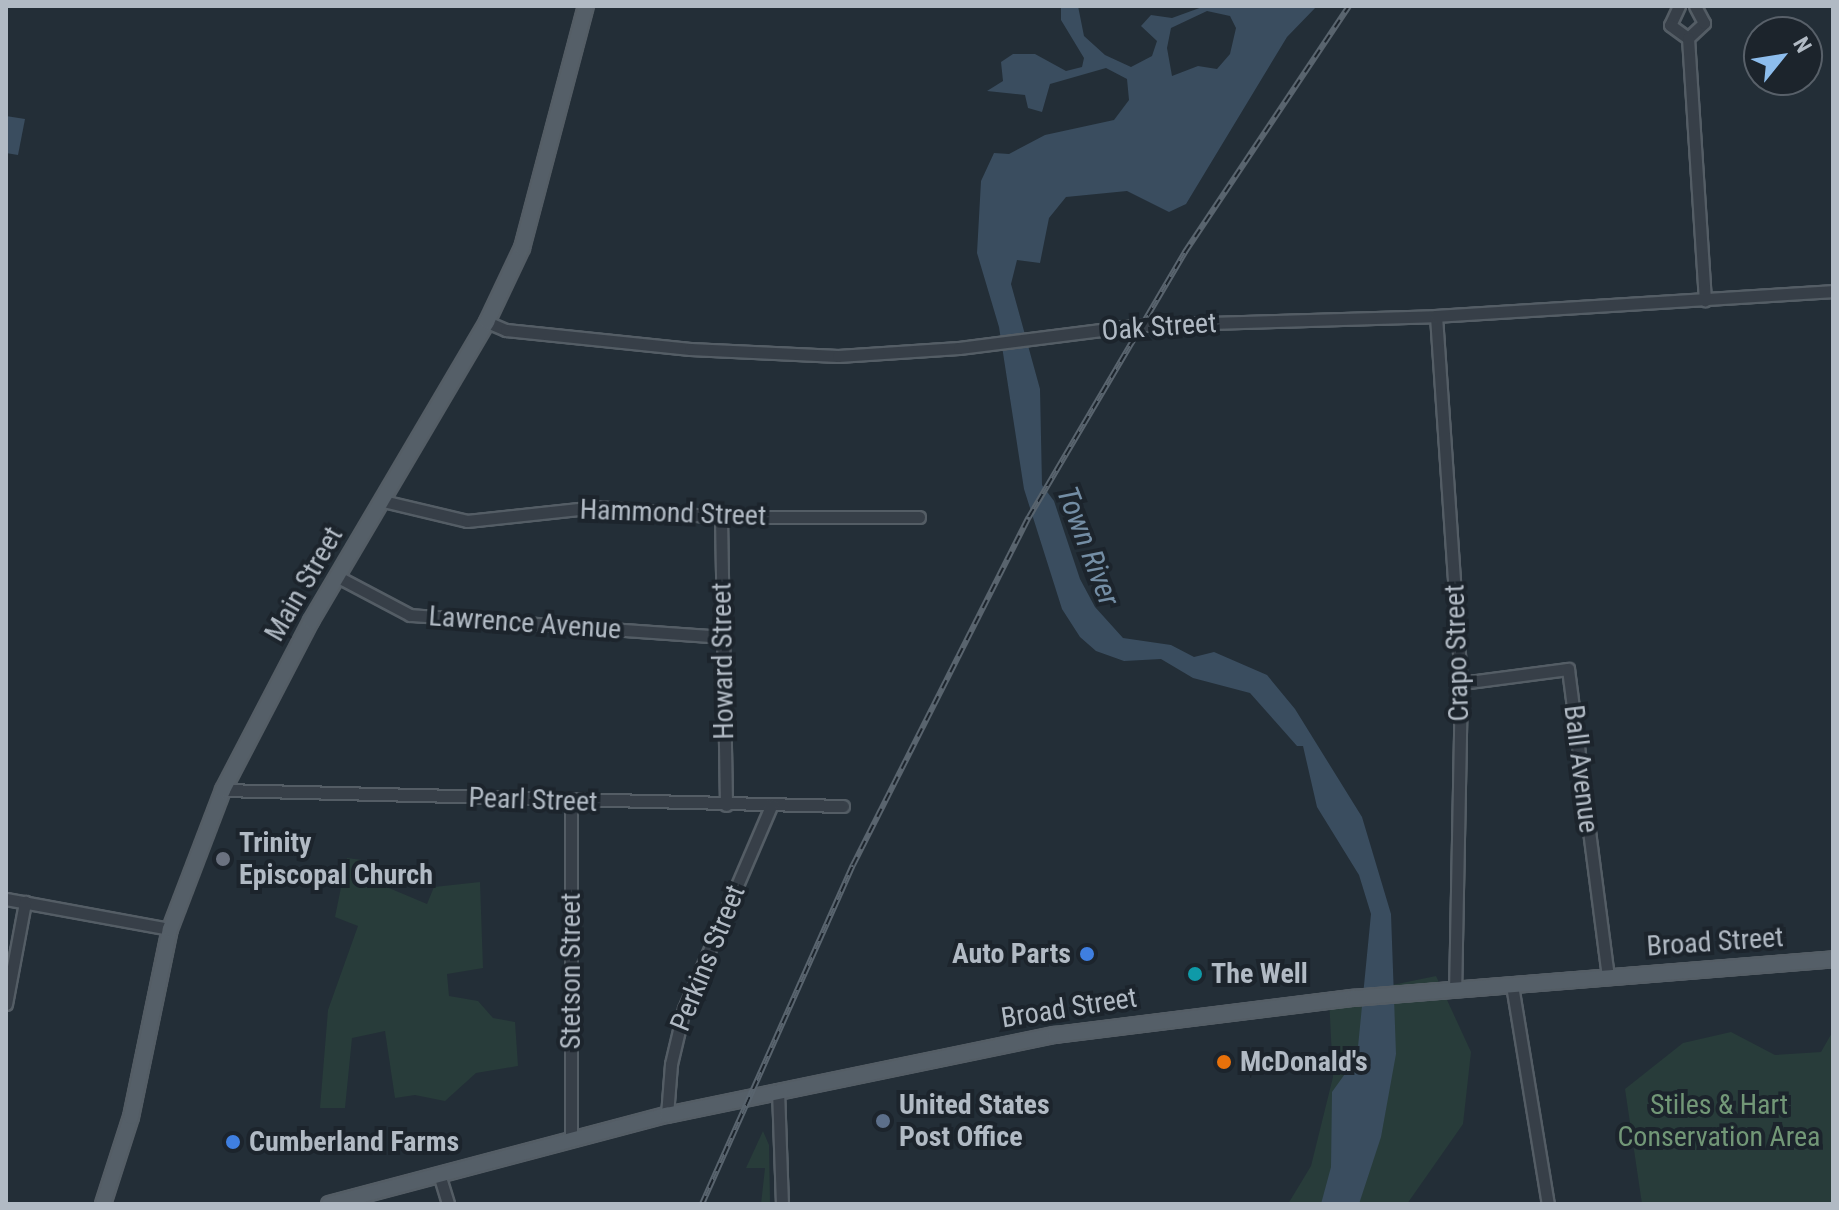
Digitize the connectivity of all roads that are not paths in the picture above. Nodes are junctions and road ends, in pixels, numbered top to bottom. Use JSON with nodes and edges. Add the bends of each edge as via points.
{"nodes":[{"id":1,"x":586,"y":6,"type":"edge"},
{"id":2,"x":1679,"y":6,"type":"edge"},
{"id":3,"x":1695,"y":6,"type":"edge"},
{"id":4,"x":1688,"y":38,"type":"junction"},
{"id":5,"x":1833,"y":291,"type":"edge"},
{"id":6,"x":1705,"y":300,"type":"junction"},
{"id":7,"x":1436,"y":316,"type":"junction"},
{"id":8,"x":487,"y":322,"type":"junction"},
{"id":9,"x":383,"y":501,"type":"junction"},
{"id":10,"x":721,"y":517,"type":"junction"},
{"id":11,"x":919,"y":517,"type":"dead end"},
{"id":12,"x":338,"y":577,"type":"junction"},
{"id":13,"x":722,"y":637,"type":"junction"},
{"id":14,"x":1461,"y":683,"type":"junction"},
{"id":15,"x":223,"y":790,"type":"junction"},
{"id":16,"x":571,"y":802,"type":"junction"},
{"id":17,"x":726,"y":805,"type":"junction"},
{"id":18,"x":771,"y":806,"type":"junction"},
{"id":19,"x":843,"y":806,"type":"dead end"},
{"id":20,"x":6,"y":899,"type":"edge"},
{"id":21,"x":25,"y":902,"type":"junction"},
{"id":22,"x":170,"y":929,"type":"junction"},
{"id":23,"x":1833,"y":959,"type":"edge"},
{"id":24,"x":1608,"y":976,"type":"junction"},
{"id":25,"x":1512,"y":985,"type":"junction"},
{"id":26,"x":1455,"y":990,"type":"junction"},
{"id":27,"x":6,"y":1004,"type":"edge"},
{"id":28,"x":778,"y":1090,"type":"junction"},
{"id":29,"x":667,"y":1115,"type":"junction"},
{"id":30,"x":571,"y":1139,"type":"junction"},
{"id":31,"x":439,"y":1174,"type":"junction"},
{"id":32,"x":103,"y":1204,"type":"edge"},
{"id":33,"x":329,"y":1204,"type":"edge"},
{"id":34,"x":448,"y":1204,"type":"edge"},
{"id":35,"x":782,"y":1204,"type":"edge"},
{"id":36,"x":1548,"y":1204,"type":"edge"}],
"edges":[{"from":1,"to":8,"type":"main road","name":"Main Street","via":[[541,193]]},
{"from":2,"to":4,"type":"street","via":[[1670,25]]},
{"from":3,"to":4,"type":"street","via":[[1704,23]]},
{"from":4,"to":6,"type":"street"},
{"from":5,"to":6,"type":"street","name":"Oak Street"},
{"from":6,"to":7,"type":"street","name":"Oak Street"},
{"from":7,"to":8,"type":"street","name":"Oak Street","via":[[1141,325],[995,343],[824,355],[690,349],[506,330]]},
{"from":7,"to":14,"type":"street","name":"Crapo Street"},
{"from":8,"to":9,"type":"main road","name":"Main Street"},
{"from":9,"to":10,"type":"street","name":"Hammond Street","via":[[467,521],[587,507]]},
{"from":9,"to":12,"type":"main road","name":"Main Street"},
{"from":10,"to":11,"type":"street","name":"Hammond Street"},
{"from":10,"to":13,"type":"street","name":"Howard Street"},
{"from":12,"to":13,"type":"street","name":"Lawrence Avenue","via":[[410,615]]},
{"from":12,"to":15,"type":"main road","name":"Main Street"},
{"from":13,"to":17,"type":"street","name":"Howard Street"},
{"from":14,"to":24,"type":"street","name":"Ball Avenue","via":[[1568,669]]},
{"from":14,"to":26,"type":"street","name":"Crapo Street"},
{"from":15,"to":16,"type":"street","name":"Pearl Street"},
{"from":15,"to":22,"type":"main road","name":"Main Street"},
{"from":16,"to":17,"type":"street","name":"Pearl Street"},
{"from":16,"to":30,"type":"street","name":"Stetson Street"},
{"from":17,"to":18,"type":"street","name":"Pearl Street"},
{"from":18,"to":19,"type":"street","name":"Pearl Street"},
{"from":18,"to":29,"type":"street","name":"Perkins Street","via":[[684,1009],[672,1055]]},
{"from":20,"to":21,"type":"street"},
{"from":21,"to":22,"type":"street"},
{"from":21,"to":27,"type":"street"},
{"from":22,"to":32,"type":"main road","name":"Main Street","via":[[131,1117]]},
{"from":23,"to":24,"type":"main road","name":"Broad Street"},
{"from":24,"to":25,"type":"main road","name":"Broad Street"},
{"from":25,"to":26,"type":"main road","name":"Broad Street"},
{"from":25,"to":36,"type":"street"},
{"from":26,"to":28,"type":"main road","name":"Broad Street","via":[[1055,1035]]},
{"from":28,"to":29,"type":"main road","name":"Broad Street"},
{"from":28,"to":35,"type":"street"},
{"from":29,"to":30,"type":"main road","name":"Broad Street"},
{"from":30,"to":31,"type":"main road","name":"Broad Street"},
{"from":31,"to":33,"type":"main road","name":"Broad Street"},
{"from":31,"to":34,"type":"street"}]}
